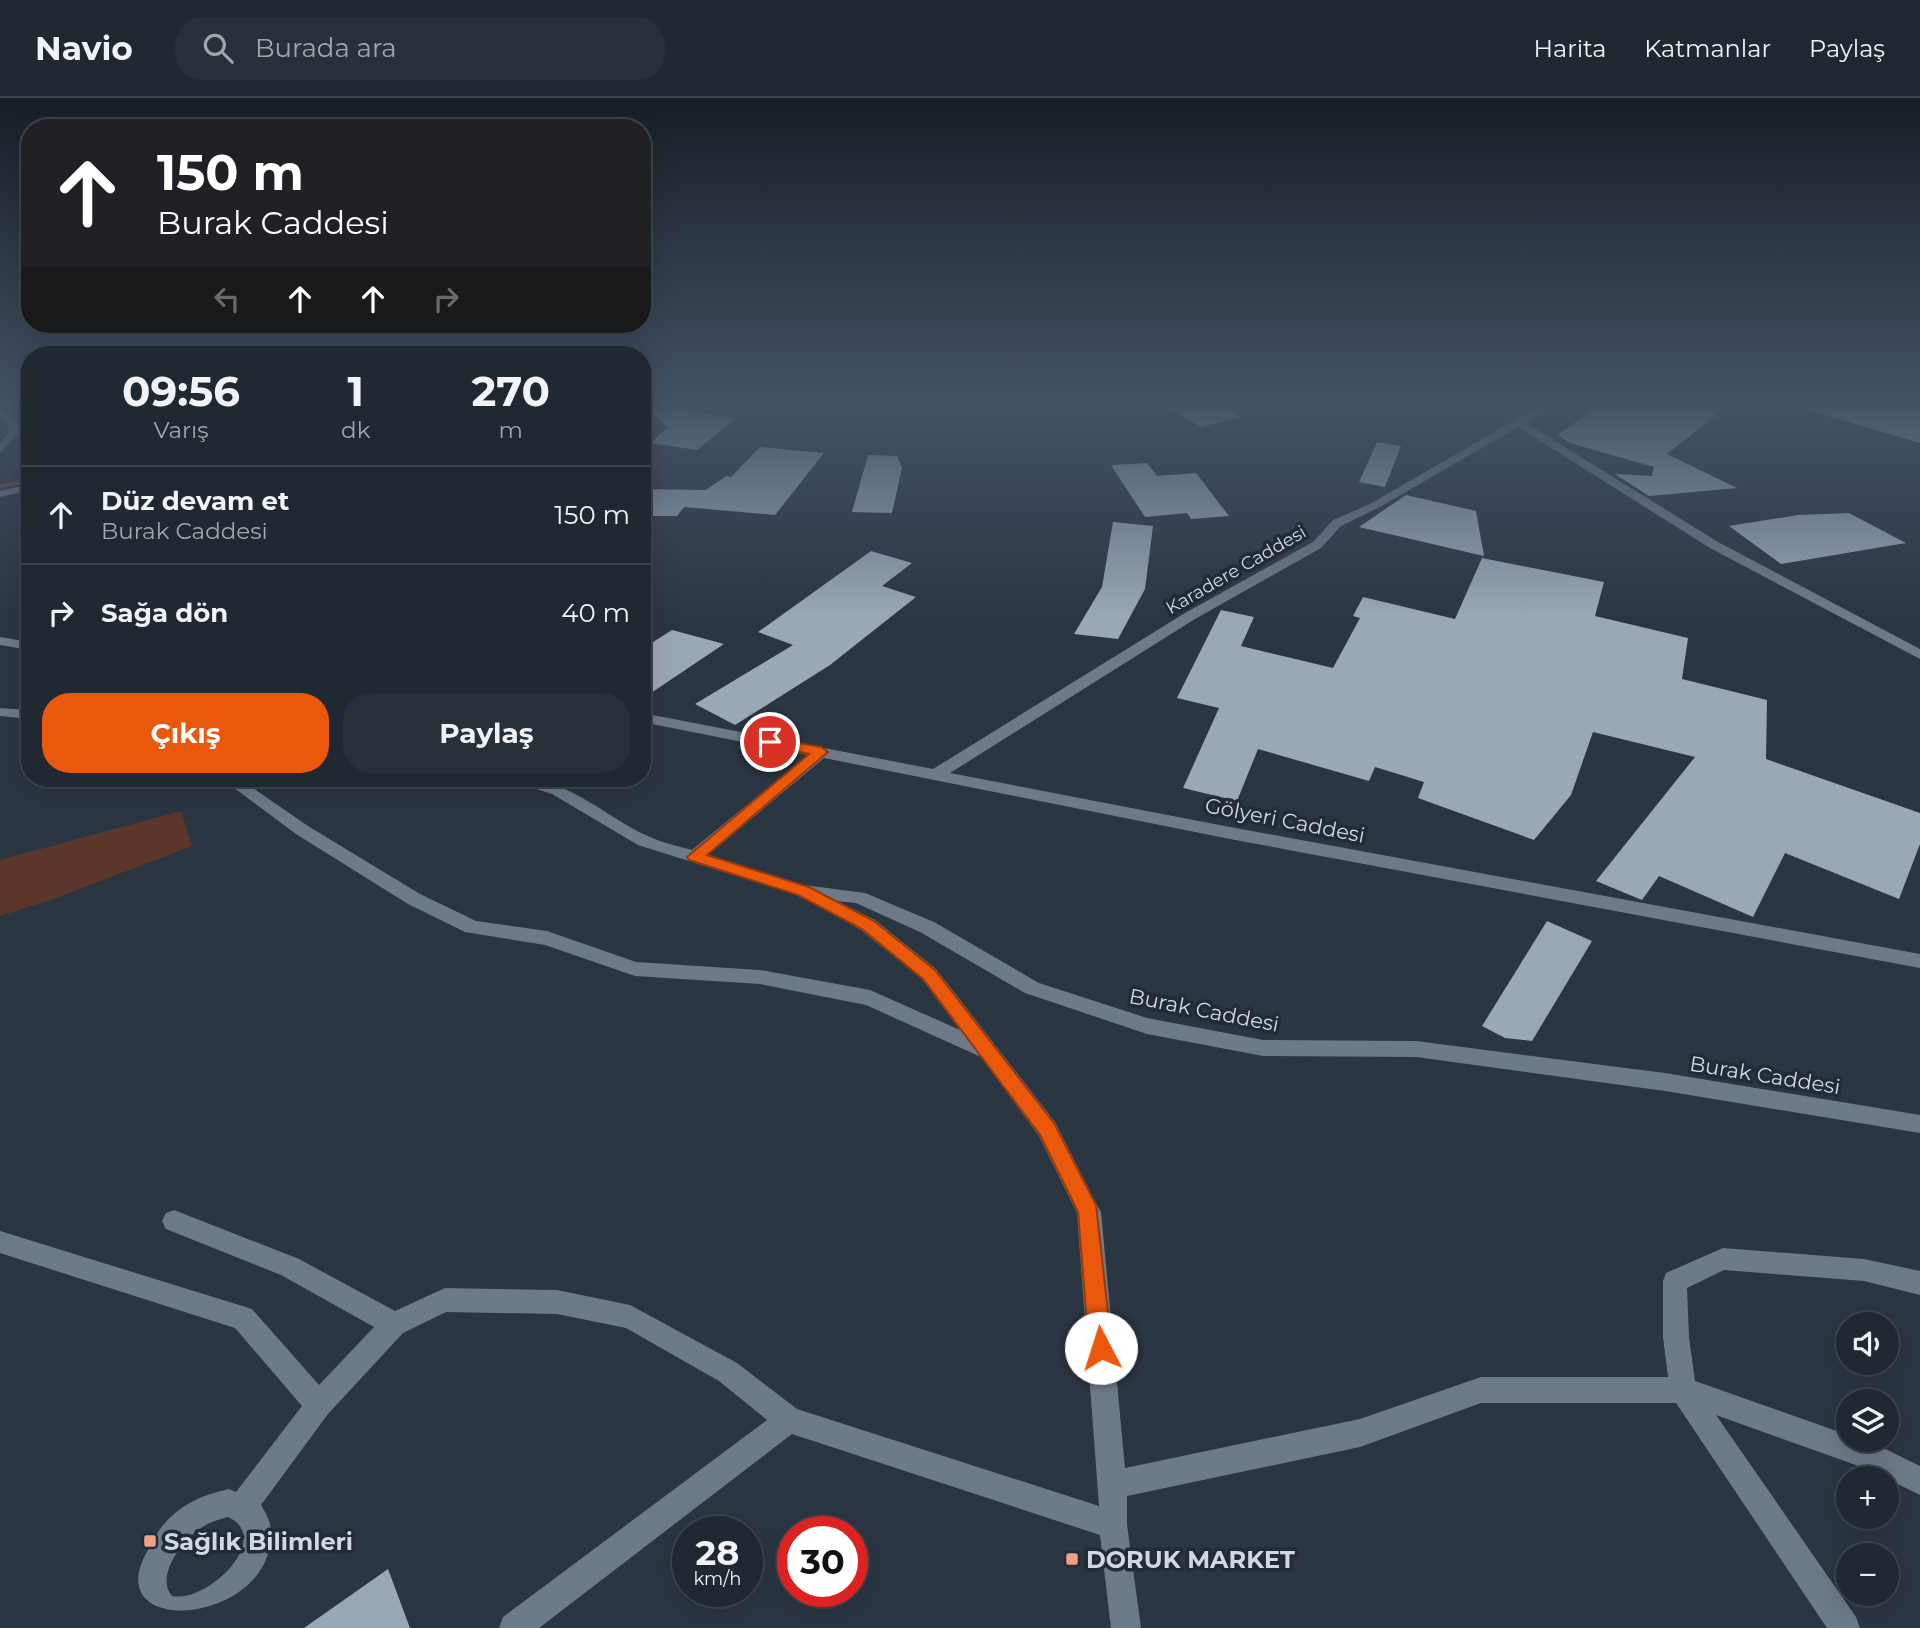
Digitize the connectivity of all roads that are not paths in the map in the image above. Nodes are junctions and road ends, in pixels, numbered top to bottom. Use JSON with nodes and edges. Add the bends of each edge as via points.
{"nodes":[{"id":1,"x":1431,"y":473,"type":"edge"},
{"id":2,"x":1600,"y":473,"type":"edge"},
{"id":3,"x":21,"y":489,"type":"edge"},
{"id":4,"x":0,"y":494,"type":"edge"},
{"id":5,"x":0,"y":641,"type":"edge"},
{"id":6,"x":21,"y":644,"type":"edge"},
{"id":7,"x":1920,"y":655,"type":"edge"},
{"id":8,"x":0,"y":712,"type":"edge"},
{"id":9,"x":21,"y":714,"type":"edge"},
{"id":10,"x":651,"y":719,"type":"edge"},
{"id":11,"x":821,"y":752,"type":"junction"},
{"id":12,"x":937,"y":774,"type":"junction"},
{"id":13,"x":241,"y":787,"type":"edge"},
{"id":14,"x":549,"y":787,"type":"edge"},
{"id":15,"x":695,"y":857,"type":"junction"},
{"id":16,"x":803,"y":891,"type":"junction"},
{"id":17,"x":1920,"y":961,"type":"edge"},
{"id":18,"x":991,"y":1052,"type":"junction"},
{"id":19,"x":1920,"y":1124,"type":"edge"},
{"id":20,"x":174,"y":1221,"type":"dead end"},
{"id":21,"x":0,"y":1242,"type":"edge"},
{"id":22,"x":1920,"y":1283,"type":"edge"},
{"id":23,"x":394,"y":1324,"type":"junction"},
{"id":24,"x":1683,"y":1390,"type":"junction"},
{"id":25,"x":319,"y":1405,"type":"junction"},
{"id":26,"x":789,"y":1420,"type":"junction"},
{"id":27,"x":1920,"y":1480,"type":"edge"},
{"id":28,"x":1113,"y":1485,"type":"junction"},
{"id":29,"x":243,"y":1506,"type":"dead end"},
{"id":30,"x":1113,"y":1525,"type":"junction"},
{"id":31,"x":514,"y":1628,"type":"edge"},
{"id":32,"x":1126,"y":1628,"type":"edge"},
{"id":33,"x":1845,"y":1628,"type":"edge"}],
"edges":[{"from":1,"to":12,"type":"street","name":"Karadere Caddesi","via":[[1336,523],[1317,545],[1190,616]]},
{"from":2,"to":7,"type":"street","via":[[1714,545]]},
{"from":3,"to":4,"type":"street"},
{"from":5,"to":6,"type":"street"},
{"from":8,"to":9,"type":"street"},
{"from":10,"to":11,"type":"street","name":"Gölyeri Caddesi"},
{"from":11,"to":12,"type":"street","name":"Gölyeri Caddesi"},
{"from":11,"to":15,"type":"street"},
{"from":12,"to":17,"type":"street","name":"Gölyeri Caddesi"},
{"from":13,"to":18,"type":"street","via":[[403,892],[472,927],[547,938],[635,969],[760,977],[870,998]]},
{"from":14,"to":15,"type":"street","name":"Burak Caddesi","via":[[644,841]]},
{"from":15,"to":16,"type":"street","name":"Burak Caddesi"},
{"from":16,"to":18,"type":"street","via":[[868,925],[929,974]]},
{"from":16,"to":19,"type":"street","name":"Burak Caddesi","via":[[859,897],[927,927],[1032,988],[1147,1026],[1263,1048],[1416,1049],[1665,1082]]},
{"from":18,"to":28,"type":"street","via":[[1047,1129],[1089,1212]]},
{"from":20,"to":23,"type":"street","via":[[290,1267]]},
{"from":21,"to":25,"type":"street","via":[[243,1318]]},
{"from":22,"to":24,"type":"street","via":[[1864,1270],[1723,1259],[1675,1281]]},
{"from":23,"to":25,"type":"street"},
{"from":23,"to":26,"type":"street","via":[[445,1300],[557,1302],[630,1317],[728,1372]]},
{"from":24,"to":27,"type":"street","via":[[1874,1457]]},
{"from":24,"to":28,"type":"street","via":[[1481,1390],[1360,1433]]},
{"from":24,"to":33,"type":"street"},
{"from":25,"to":29,"type":"street"},
{"from":26,"to":30,"type":"street"},
{"from":26,"to":31,"type":"street"},
{"from":28,"to":30,"type":"street"},
{"from":30,"to":32,"type":"street"}]}
